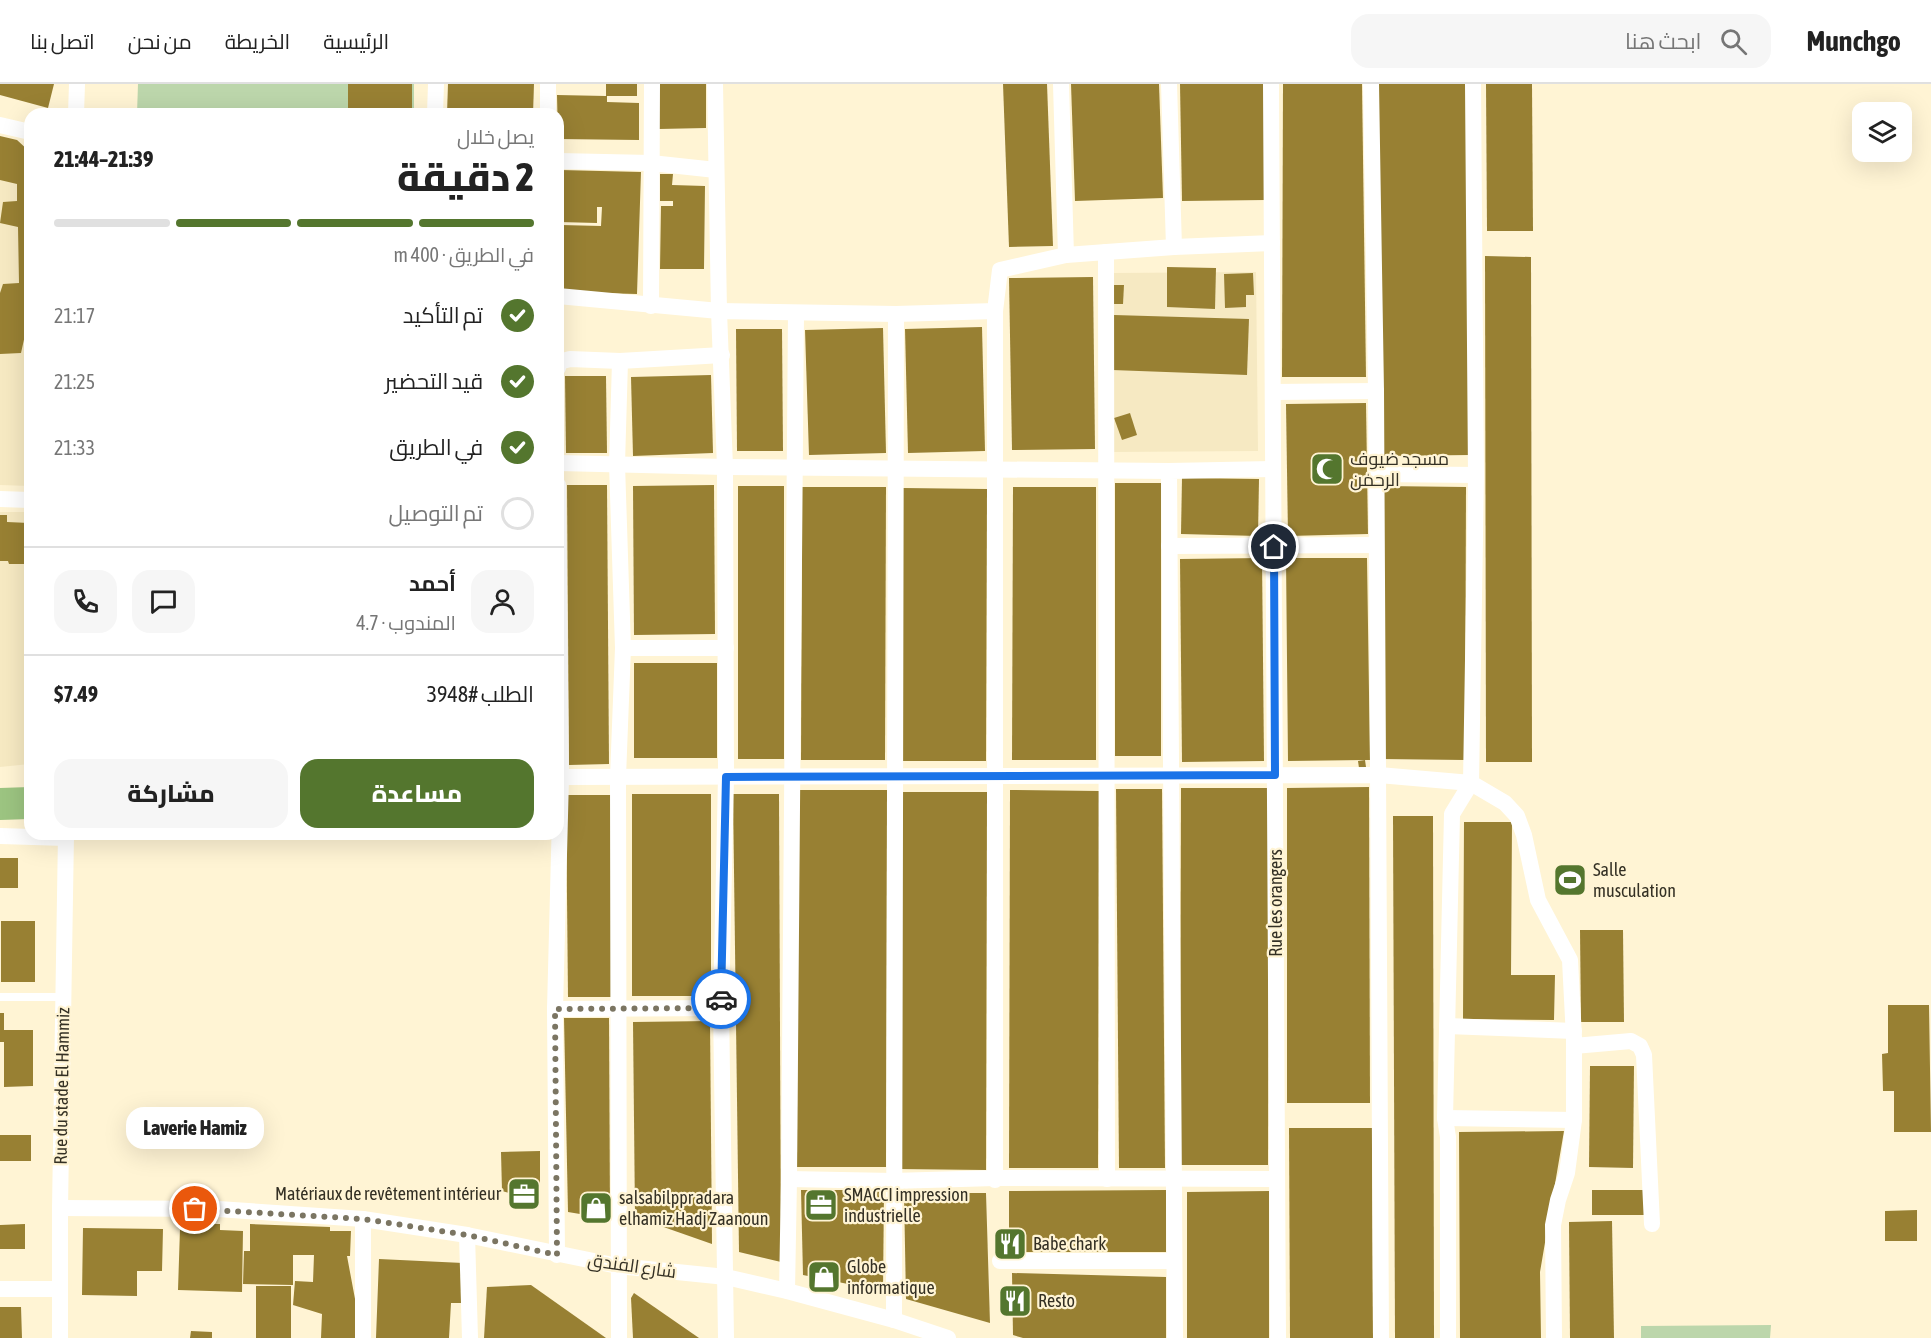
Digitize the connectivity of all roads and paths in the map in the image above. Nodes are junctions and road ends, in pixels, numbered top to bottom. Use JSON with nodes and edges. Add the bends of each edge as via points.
{"nodes":[{"id":1,"x":77,"y":84,"type":"edge"},
{"id":2,"x":436,"y":84,"type":"edge"},
{"id":3,"x":548,"y":84,"type":"edge"},
{"id":4,"x":652,"y":84,"type":"edge"},
{"id":5,"x":715,"y":84,"type":"edge"},
{"id":6,"x":1061,"y":84,"type":"edge"},
{"id":7,"x":1169,"y":84,"type":"edge"},
{"id":8,"x":1271,"y":84,"type":"edge"},
{"id":9,"x":1371,"y":84,"type":"edge"},
{"id":10,"x":1473,"y":84,"type":"edge"},
{"id":11,"x":76,"y":108,"type":"edge"},
{"id":12,"x":435,"y":108,"type":"edge"},
{"id":13,"x":548,"y":108,"type":"edge"},
{"id":14,"x":0,"y":125,"type":"edge"},
{"id":15,"x":24,"y":131,"type":"edge"},
{"id":16,"x":564,"y":161,"type":"edge"},
{"id":17,"x":651,"y":163,"type":"junction"},
{"id":18,"x":716,"y":170,"type":"junction"},
{"id":19,"x":1272,"y":243,"type":"junction"},
{"id":20,"x":1174,"y":247,"type":"junction"},
{"id":21,"x":1106,"y":252,"type":"junction"},
{"id":22,"x":1066,"y":255,"type":"junction"},
{"id":23,"x":564,"y":297,"type":"edge"},
{"id":24,"x":651,"y":306,"type":"junction"},
{"id":25,"x":719,"y":311,"type":"junction"},
{"id":26,"x":995,"y":311,"type":"junction"},
{"id":27,"x":796,"y":313,"type":"junction"},
{"id":28,"x":896,"y":314,"type":"junction"},
{"id":29,"x":722,"y":355,"type":"junction"},
{"id":30,"x":564,"y":361,"type":"edge"},
{"id":31,"x":620,"y":361,"type":"junction"},
{"id":32,"x":1273,"y":392,"type":"junction"},
{"id":33,"x":1376,"y":392,"type":"junction"},
{"id":34,"x":564,"y":463,"type":"edge"},
{"id":35,"x":617,"y":464,"type":"junction"},
{"id":36,"x":725,"y":466,"type":"junction"},
{"id":37,"x":795,"y":466,"type":"junction"},
{"id":38,"x":896,"y":467,"type":"junction"},
{"id":39,"x":995,"y":468,"type":"junction"},
{"id":40,"x":1273,"y":469,"type":"junction"},
{"id":41,"x":1105,"y":470,"type":"junction"},
{"id":42,"x":1169,"y":471,"type":"junction"},
{"id":43,"x":1376,"y":474,"type":"junction"},
{"id":44,"x":1476,"y":475,"type":"junction"},
{"id":45,"x":0,"y":500,"type":"edge"},
{"id":46,"x":24,"y":500,"type":"edge"},
{"id":47,"x":1376,"y":545,"type":"junction"},
{"id":48,"x":1169,"y":546,"type":"junction"},
{"id":49,"x":1274,"y":547,"type":"junction"},
{"id":50,"x":623,"y":648,"type":"junction"},
{"id":51,"x":726,"y":648,"type":"junction"},
{"id":52,"x":1171,"y":775,"type":"junction"},
{"id":53,"x":1275,"y":775,"type":"junction"},
{"id":54,"x":1378,"y":775,"type":"junction"},
{"id":55,"x":793,"y":776,"type":"junction"},
{"id":56,"x":895,"y":776,"type":"junction"},
{"id":57,"x":995,"y":776,"type":"junction"},
{"id":58,"x":1106,"y":776,"type":"junction"},
{"id":59,"x":564,"y":777,"type":"edge"},
{"id":60,"x":618,"y":777,"type":"junction"},
{"id":61,"x":726,"y":777,"type":"junction"},
{"id":62,"x":1471,"y":783,"type":"junction"},
{"id":63,"x":0,"y":836,"type":"edge"},
{"id":64,"x":24,"y":836,"type":"edge"},
{"id":65,"x":66,"y":840,"type":"edge"},
{"id":66,"x":559,"y":840,"type":"edge"},
{"id":67,"x":0,"y":997,"type":"edge"},
{"id":68,"x":63,"y":997,"type":"junction"},
{"id":69,"x":721,"y":1008,"type":"junction"},
{"id":70,"x":555,"y":1009,"type":"junction"},
{"id":71,"x":618,"y":1009,"type":"junction"},
{"id":72,"x":1447,"y":1026,"type":"junction"},
{"id":73,"x":1574,"y":1039,"type":"junction"},
{"id":74,"x":1445,"y":1118,"type":"junction"},
{"id":75,"x":1574,"y":1120,"type":"junction"},
{"id":76,"x":789,"y":1179,"type":"junction"},
{"id":77,"x":995,"y":1179,"type":"junction"},
{"id":78,"x":1107,"y":1179,"type":"junction"},
{"id":79,"x":1174,"y":1179,"type":"junction"},
{"id":80,"x":1277,"y":1179,"type":"junction"},
{"id":81,"x":893,"y":1181,"type":"junction"},
{"id":82,"x":60,"y":1208,"type":"junction"},
{"id":83,"x":363,"y":1219,"type":"junction"},
{"id":84,"x":1652,"y":1224,"type":"dead end"},
{"id":85,"x":467,"y":1235,"type":"junction"},
{"id":86,"x":557,"y":1255,"type":"junction"},
{"id":87,"x":1000,"y":1261,"type":"dead end"},
{"id":88,"x":1174,"y":1262,"type":"junction"},
{"id":89,"x":618,"y":1266,"type":"junction"},
{"id":90,"x":726,"y":1277,"type":"junction"},
{"id":91,"x":0,"y":1289,"type":"edge"},
{"id":92,"x":60,"y":1289,"type":"junction"},
{"id":93,"x":787,"y":1291,"type":"junction"},
{"id":94,"x":894,"y":1320,"type":"junction"},
{"id":95,"x":727,"y":1337,"type":"edge"},
{"id":96,"x":60,"y":1338,"type":"edge"},
{"id":97,"x":363,"y":1338,"type":"edge"},
{"id":98,"x":470,"y":1338,"type":"edge"},
{"id":99,"x":619,"y":1338,"type":"edge"},
{"id":100,"x":948,"y":1338,"type":"edge"},
{"id":101,"x":1175,"y":1338,"type":"edge"},
{"id":102,"x":1278,"y":1338,"type":"edge"},
{"id":103,"x":1381,"y":1338,"type":"edge"},
{"id":104,"x":1448,"y":1338,"type":"edge"},
{"id":105,"x":1554,"y":1338,"type":"edge"}],
"edges":[{"from":1,"to":11,"type":"street"},
{"from":2,"to":12,"type":"street"},
{"from":3,"to":13,"type":"street"},
{"from":4,"to":17,"type":"street"},
{"from":5,"to":18,"type":"street"},
{"from":6,"to":22,"type":"street"},
{"from":7,"to":20,"type":"street"},
{"from":8,"to":19,"type":"street","name":"Rue les orangers"},
{"from":9,"to":33,"type":"street"},
{"from":10,"to":44,"type":"street"},
{"from":14,"to":15,"type":"street"},
{"from":16,"to":17,"type":"street"},
{"from":17,"to":18,"type":"street"},
{"from":17,"to":24,"type":"street"},
{"from":18,"to":25,"type":"street"},
{"from":19,"to":20,"type":"street"},
{"from":19,"to":32,"type":"street","name":"Rue les orangers"},
{"from":20,"to":21,"type":"street"},
{"from":21,"to":22,"type":"street"},
{"from":21,"to":41,"type":"street"},
{"from":22,"to":26,"type":"street","via":[[1000,270]]},
{"from":23,"to":24,"type":"street"},
{"from":24,"to":25,"type":"street"},
{"from":25,"to":27,"type":"street"},
{"from":25,"to":29,"type":"street"},
{"from":26,"to":28,"type":"street"},
{"from":26,"to":39,"type":"street"},
{"from":27,"to":28,"type":"street"},
{"from":27,"to":37,"type":"street"},
{"from":28,"to":38,"type":"street"},
{"from":29,"to":31,"type":"street"},
{"from":29,"to":36,"type":"street"},
{"from":30,"to":31,"type":"street"},
{"from":31,"to":35,"type":"street"},
{"from":32,"to":33,"type":"street"},
{"from":32,"to":40,"type":"street","name":"Rue les orangers"},
{"from":33,"to":43,"type":"street"},
{"from":34,"to":35,"type":"street"},
{"from":35,"to":36,"type":"street"},
{"from":35,"to":50,"type":"street"},
{"from":36,"to":37,"type":"street"},
{"from":36,"to":51,"type":"street"},
{"from":37,"to":38,"type":"street"},
{"from":37,"to":55,"type":"street"},
{"from":38,"to":39,"type":"street"},
{"from":38,"to":56,"type":"street"},
{"from":39,"to":41,"type":"street"},
{"from":39,"to":57,"type":"street"},
{"from":40,"to":42,"type":"street"},
{"from":40,"to":49,"type":"street","name":"Rue les orangers"},
{"from":41,"to":42,"type":"street"},
{"from":41,"to":58,"type":"street"},
{"from":42,"to":48,"type":"street"},
{"from":43,"to":44,"type":"street"},
{"from":43,"to":47,"type":"street"},
{"from":44,"to":62,"type":"street"},
{"from":45,"to":46,"type":"street"},
{"from":47,"to":49,"type":"street"},
{"from":47,"to":54,"type":"street"},
{"from":48,"to":49,"type":"street"},
{"from":48,"to":52,"type":"street"},
{"from":49,"to":53,"type":"street","name":"Rue les orangers"},
{"from":50,"to":51,"type":"street"},
{"from":50,"to":60,"type":"street"},
{"from":51,"to":61,"type":"street"},
{"from":52,"to":53,"type":"street"},
{"from":52,"to":58,"type":"street"},
{"from":52,"to":79,"type":"street"},
{"from":53,"to":54,"type":"street"},
{"from":53,"to":80,"type":"street","name":"Rue les orangers"},
{"from":54,"to":62,"type":"street"},
{"from":54,"to":103,"type":"street"},
{"from":55,"to":56,"type":"street"},
{"from":55,"to":61,"type":"street"},
{"from":55,"to":76,"type":"street"},
{"from":56,"to":57,"type":"street"},
{"from":56,"to":81,"type":"street"},
{"from":57,"to":58,"type":"street"},
{"from":57,"to":77,"type":"street"},
{"from":58,"to":78,"type":"street"},
{"from":59,"to":60,"type":"street"},
{"from":60,"to":61,"type":"street"},
{"from":60,"to":71,"type":"street"},
{"from":61,"to":69,"type":"street"},
{"from":62,"to":72,"type":"street","via":[[1452,814]]},
{"from":62,"to":73,"type":"street","via":[[1505,803],[1517,816],[1538,900],[1570,960]]},
{"from":63,"to":64,"type":"street"},
{"from":65,"to":68,"type":"street","name":"Rue du stade El Hammiz"},
{"from":66,"to":70,"type":"street"},
{"from":67,"to":68,"type":"lane"},
{"from":68,"to":82,"type":"street","name":"Rue du stade El Hammiz"},
{"from":69,"to":71,"type":"street"},
{"from":69,"to":90,"type":"street"},
{"from":70,"to":71,"type":"street"},
{"from":70,"to":86,"type":"street"},
{"from":71,"to":89,"type":"street"},
{"from":72,"to":73,"type":"street"},
{"from":72,"to":74,"type":"street"},
{"from":73,"to":75,"type":"street"},
{"from":73,"to":84,"type":"street","via":[[1631,1041],[1644,1054]]},
{"from":74,"to":75,"type":"street"},
{"from":74,"to":104,"type":"street"},
{"from":75,"to":105,"type":"street","via":[[1567,1173],[1553,1225]]},
{"from":76,"to":81,"type":"street"},
{"from":76,"to":93,"type":"street"},
{"from":77,"to":78,"type":"street"},
{"from":77,"to":81,"type":"street"},
{"from":78,"to":79,"type":"street"},
{"from":79,"to":80,"type":"street"},
{"from":79,"to":88,"type":"street"},
{"from":80,"to":102,"type":"street","name":"Rue les orangers"},
{"from":81,"to":94,"type":"street"},
{"from":82,"to":83,"type":"street","name":"شارع الفندق","via":[[218,1209]]},
{"from":82,"to":92,"type":"street","name":"Rue du stade El Hammiz"},
{"from":83,"to":85,"type":"street","name":"شارع الفندق"},
{"from":83,"to":97,"type":"street"},
{"from":85,"to":86,"type":"street","name":"شارع الفندق"},
{"from":85,"to":98,"type":"street"},
{"from":86,"to":89,"type":"street","name":"شارع الفندق"},
{"from":87,"to":88,"type":"street"},
{"from":88,"to":101,"type":"street"},
{"from":89,"to":90,"type":"street","name":"شارع الفندق"},
{"from":89,"to":99,"type":"street"},
{"from":90,"to":93,"type":"street","name":"شارع الفندق"},
{"from":90,"to":95,"type":"street"},
{"from":91,"to":92,"type":"street"},
{"from":92,"to":96,"type":"street","name":"Rue du stade El Hammiz"},
{"from":93,"to":94,"type":"street","name":"شارع الفندق"},
{"from":94,"to":100,"type":"street","name":"شارع الفندق"}]}
